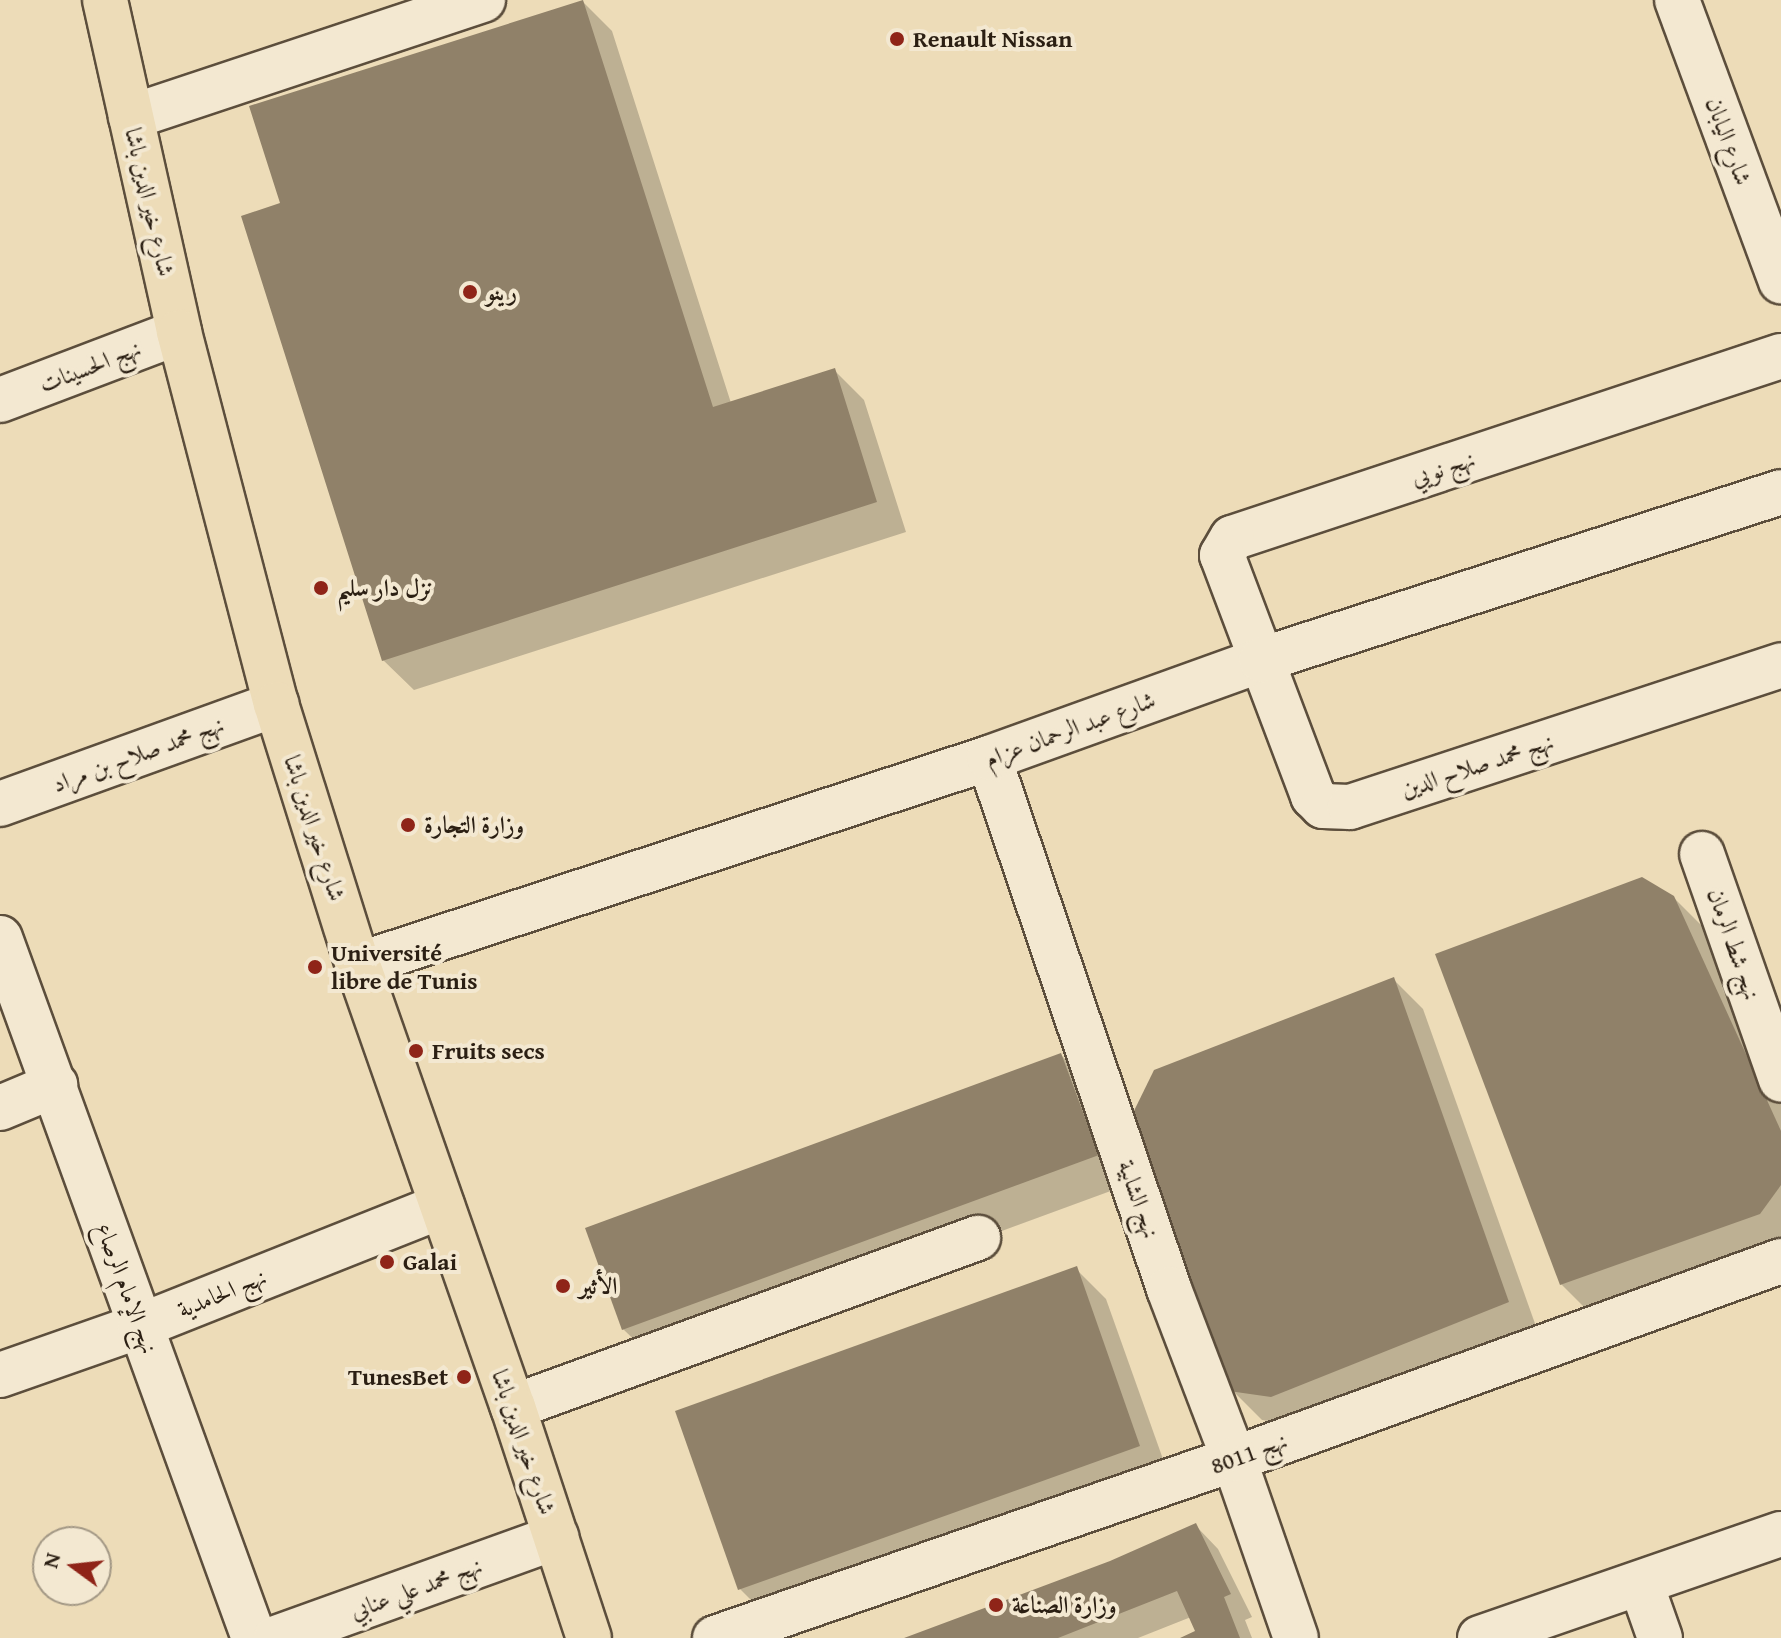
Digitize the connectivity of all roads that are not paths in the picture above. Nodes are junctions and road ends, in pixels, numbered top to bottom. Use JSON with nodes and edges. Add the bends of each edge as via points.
{"nodes":[{"id":1,"x":105,"y":0,"type":"edge"},
{"id":2,"x":483,"y":0,"type":"edge"},
{"id":3,"x":1677,"y":0,"type":"edge"},
{"id":4,"x":412,"y":10,"type":"edge"},
{"id":5,"x":131,"y":117,"type":"junction"},
{"id":6,"x":1781,"y":281,"type":"edge"},
{"id":7,"x":179,"y":332,"type":"junction"},
{"id":8,"x":1781,"y":356,"type":"edge"},
{"id":9,"x":0,"y":400,"type":"edge"},
{"id":10,"x":1781,"y":492,"type":"edge"},
{"id":11,"x":1261,"y":660,"type":"junction"},
{"id":12,"x":1781,"y":665,"type":"edge"},
{"id":13,"x":276,"y":704,"type":"junction"},
{"id":14,"x":989,"y":758,"type":"junction"},
{"id":15,"x":0,"y":804,"type":"edge"},
{"id":16,"x":1702,"y":854,"type":"dead end"},
{"id":17,"x":0,"y":938,"type":"edge"},
{"id":18,"x":358,"y":965,"type":"junction"},
{"id":19,"x":1781,"y":1080,"type":"edge"},
{"id":20,"x":55,"y":1085,"type":"junction"},
{"id":21,"x":0,"y":1108,"type":"edge"},
{"id":22,"x":442,"y":1206,"type":"junction"},
{"id":23,"x":978,"y":1238,"type":"dead end"},
{"id":24,"x":1781,"y":1261,"type":"edge"},
{"id":25,"x":140,"y":1326,"type":"junction"},
{"id":26,"x":0,"y":1375,"type":"edge"},
{"id":27,"x":513,"y":1407,"type":"junction"},
{"id":28,"x":1234,"y":1459,"type":"junction"},
{"id":29,"x":1781,"y":1534,"type":"edge"},
{"id":30,"x":556,"y":1537,"type":"junction"},
{"id":31,"x":1641,"y":1584,"type":"junction"},
{"id":32,"x":254,"y":1638,"type":"edge"},
{"id":33,"x":276,"y":1638,"type":"edge"},
{"id":34,"x":589,"y":1638,"type":"edge"},
{"id":35,"x":715,"y":1638,"type":"edge"},
{"id":36,"x":1296,"y":1638,"type":"edge"},
{"id":37,"x":1480,"y":1638,"type":"edge"},
{"id":38,"x":1660,"y":1638,"type":"edge"}],
"edges":[{"from":1,"to":5,"type":"main road","name":"شارع خير الدين باشا"},
{"from":2,"to":4,"type":"street"},
{"from":3,"to":6,"type":"street","name":"شارع اليابان"},
{"from":4,"to":5,"type":"street"},
{"from":5,"to":7,"type":"main road","name":"شارع خير الدين باشا"},
{"from":7,"to":9,"type":"street","name":"نهج الحسينات"},
{"from":7,"to":13,"type":"main road","name":"شارع خير الدين باشا"},
{"from":8,"to":11,"type":"street","name":"نهج نويي","via":[[1232,538],[1222,555],[1224,568]]},
{"from":10,"to":11,"type":"street","name":"شارع عبد الرحمان عزام"},
{"from":11,"to":12,"type":"street","name":"نهج محمد صلاح الدين","via":[[1313,796],[1323,806],[1339,809]]},
{"from":11,"to":14,"type":"street","name":"شارع عبد الرحمان عزام"},
{"from":13,"to":15,"type":"street","name":"نهج محمد صلاح بن مراد"},
{"from":13,"to":18,"type":"main road","name":"شارع خير الدين باشا"},
{"from":14,"to":18,"type":"street","name":"شارع عبد الرحمان عزام"},
{"from":14,"to":28,"type":"street","name":"نهج الشابية","via":[[1169,1289]]},
{"from":16,"to":19,"type":"street","name":"نهج شط الرمان"},
{"from":17,"to":20,"type":"street","name":"نهج الإمام الرصاع"},
{"from":18,"to":22,"type":"main road","name":"شارع خير الدين باشا"},
{"from":20,"to":21,"type":"street"},
{"from":20,"to":25,"type":"street","name":"نهج الإمام الرصاع"},
{"from":22,"to":25,"type":"street","name":"نهج الحامدية"},
{"from":22,"to":27,"type":"main road","name":"شارع خير الدين باشا"},
{"from":23,"to":27,"type":"street"},
{"from":24,"to":28,"type":"street","name":"نهج 8011"},
{"from":25,"to":26,"type":"street","name":"نهج الحامدية"},
{"from":25,"to":32,"type":"street","name":"نهج الإمام الرصاع"},
{"from":27,"to":30,"type":"main road","name":"شارع خير الدين باشا"},
{"from":28,"to":35,"type":"street","name":"نهج 8011"},
{"from":28,"to":36,"type":"street","name":"نهج الشابية"},
{"from":29,"to":31,"type":"street"},
{"from":30,"to":33,"type":"street","name":"نهج محمد علي عنابي"},
{"from":30,"to":34,"type":"main road","name":"شارع خير الدين باشا"},
{"from":31,"to":37,"type":"street"},
{"from":31,"to":38,"type":"street"}]}
